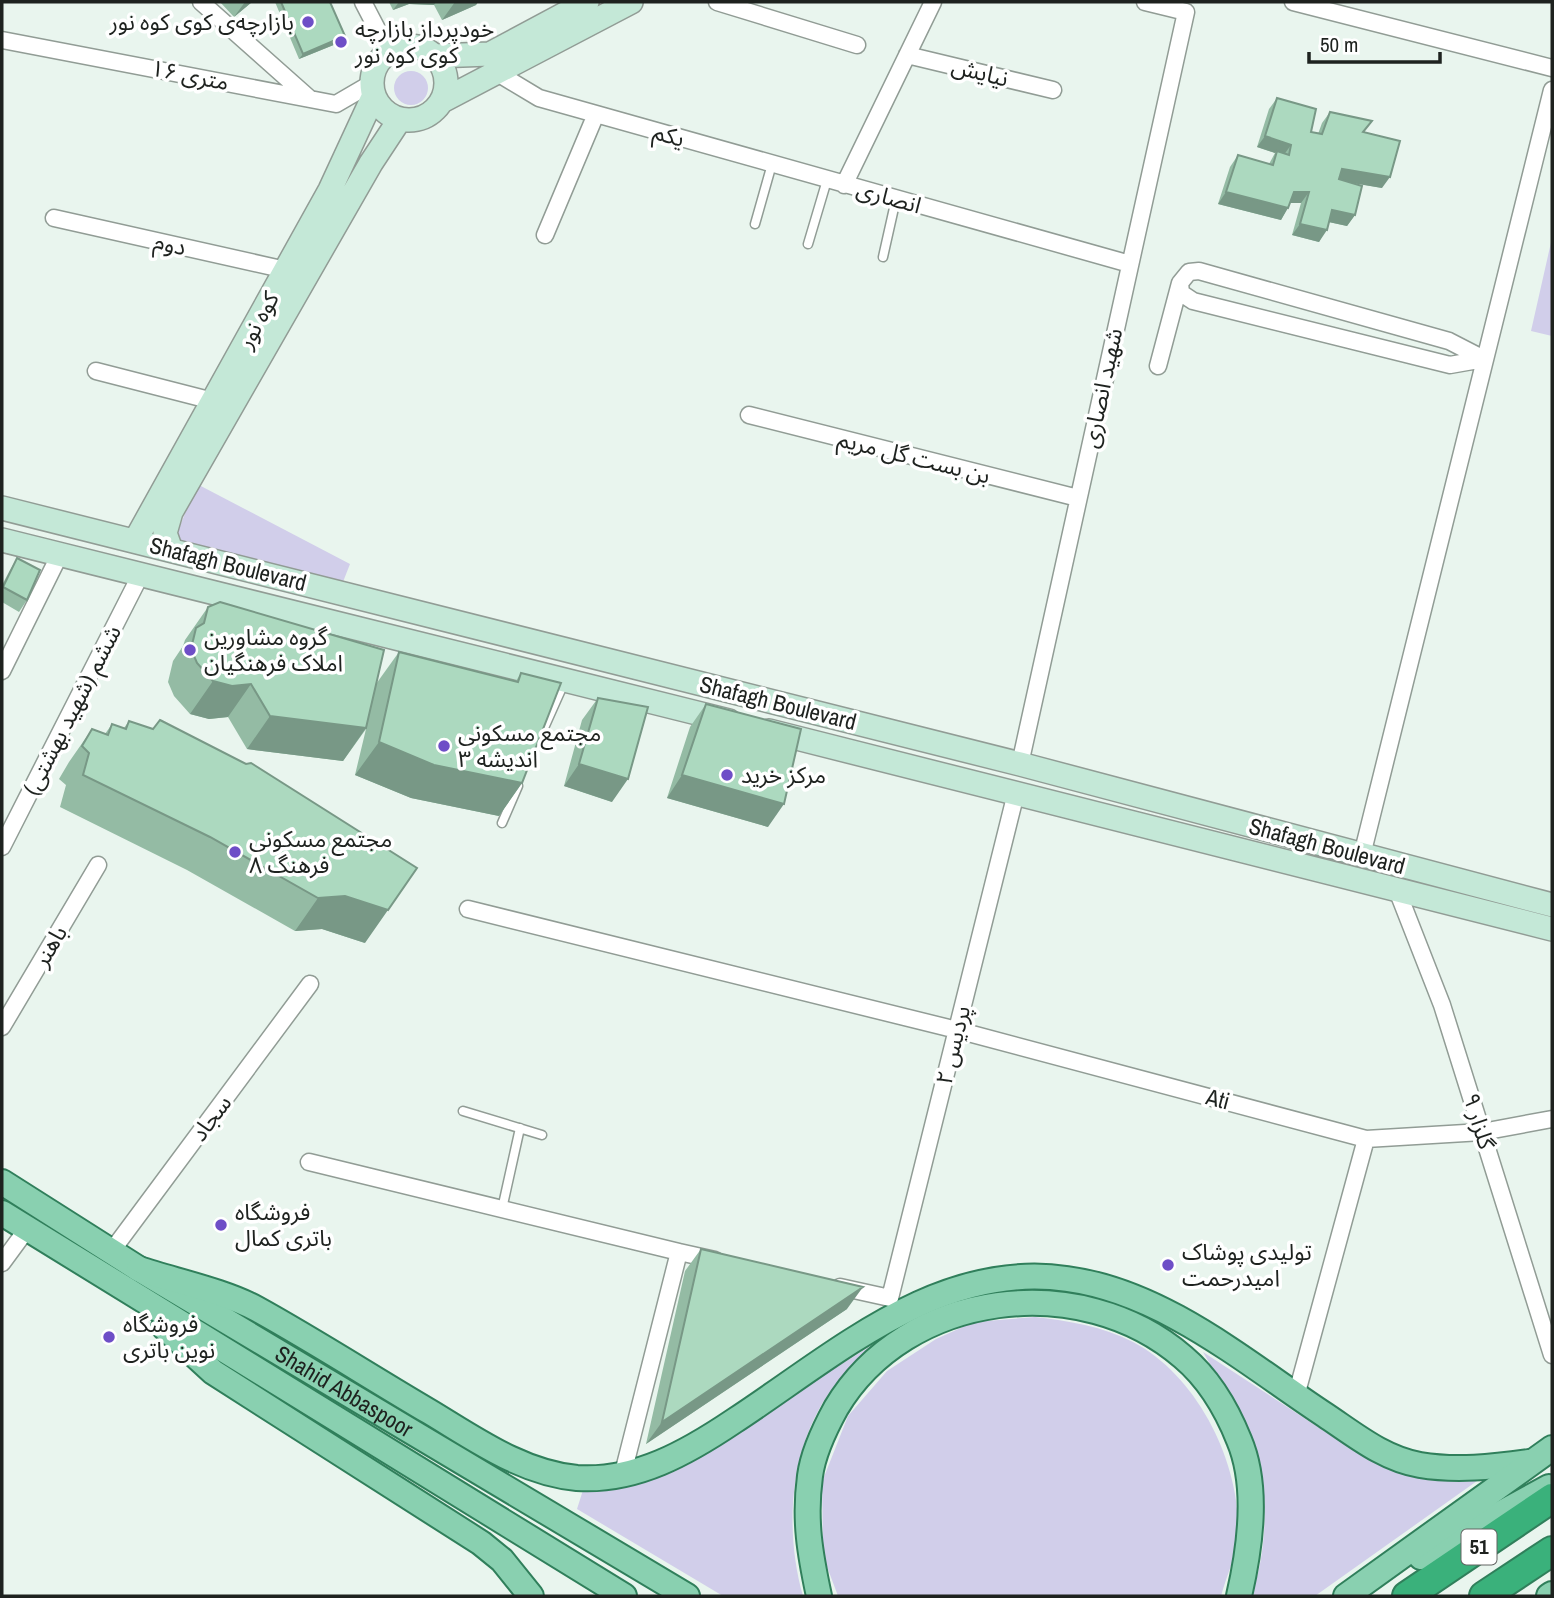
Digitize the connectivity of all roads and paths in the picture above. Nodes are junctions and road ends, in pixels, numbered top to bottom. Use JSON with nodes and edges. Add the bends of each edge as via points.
{"nodes":[{"id":1,"x":201,"y":2,"type":"edge"},
{"id":2,"x":363,"y":2,"type":"edge"},
{"id":3,"x":587,"y":2,"type":"edge"},
{"id":4,"x":631,"y":2,"type":"edge"},
{"id":5,"x":717,"y":2,"type":"edge"},
{"id":6,"x":933,"y":2,"type":"edge"},
{"id":7,"x":1145,"y":2,"type":"edge"},
{"id":8,"x":1293,"y":2,"type":"edge"},
{"id":9,"x":2,"y":40,"type":"edge"},
{"id":10,"x":857,"y":45,"type":"dead end"},
{"id":11,"x":389,"y":52,"type":"junction"},
{"id":12,"x":907,"y":55,"type":"junction"},
{"id":13,"x":435,"y":57,"type":"junction"},
{"id":14,"x":1552,"y":68,"type":"edge"},
{"id":15,"x":499,"y":74,"type":"junction"},
{"id":16,"x":373,"y":89,"type":"junction"},
{"id":17,"x":1053,"y":90,"type":"dead end"},
{"id":18,"x":1552,"y":90,"type":"edge"},
{"id":19,"x":309,"y":98,"type":"junction"},
{"id":20,"x":442,"y":101,"type":"junction"},
{"id":21,"x":596,"y":114,"type":"junction"},
{"id":22,"x":400,"y":119,"type":"junction"},
{"id":23,"x":772,"y":164,"type":"junction"},
{"id":24,"x":827,"y":180,"type":"junction"},
{"id":25,"x":844,"y":185,"type":"junction"},
{"id":26,"x":896,"y":200,"type":"junction"},
{"id":27,"x":54,"y":218,"type":"dead end"},
{"id":28,"x":755,"y":224,"type":"dead end"},
{"id":29,"x":545,"y":235,"type":"dead end"},
{"id":30,"x":808,"y":244,"type":"dead end"},
{"id":31,"x":883,"y":257,"type":"dead end"},
{"id":32,"x":1130,"y":264,"type":"junction"},
{"id":33,"x":286,"y":270,"type":"junction"},
{"id":34,"x":1180,"y":283,"type":"junction"},
{"id":35,"x":1484,"y":359,"type":"junction"},
{"id":36,"x":1158,"y":366,"type":"dead end"},
{"id":37,"x":96,"y":371,"type":"dead end"},
{"id":38,"x":213,"y":401,"type":"junction"},
{"id":39,"x":749,"y":415,"type":"dead end"},
{"id":40,"x":1078,"y":498,"type":"junction"},
{"id":41,"x":2,"y":508,"type":"edge"},
{"id":42,"x":149,"y":529,"type":"junction"},
{"id":43,"x":2,"y":540,"type":"edge"},
{"id":44,"x":60,"y":554,"type":"junction"},
{"id":45,"x":141,"y":574,"type":"junction"},
{"id":46,"x":2,"y":671,"type":"edge"},
{"id":47,"x":566,"y":681,"type":"junction"},
{"id":48,"x":528,"y":764,"type":"edge"},
{"id":49,"x":1020,"y":764,"type":"junction"},
{"id":50,"x":523,"y":775,"type":"edge"},
{"id":51,"x":1016,"y":793,"type":"junction"},
{"id":52,"x":502,"y":823,"type":"dead end"},
{"id":53,"x":2,"y":847,"type":"edge"},
{"id":54,"x":1362,"y":855,"type":"junction"},
{"id":55,"x":98,"y":865,"type":"dead end"},
{"id":56,"x":1397,"y":890,"type":"junction"},
{"id":57,"x":1552,"y":905,"type":"edge"},
{"id":58,"x":468,"y":909,"type":"dead end"},
{"id":59,"x":1552,"y":929,"type":"edge"},
{"id":60,"x":310,"y":984,"type":"dead end"},
{"id":61,"x":2,"y":1027,"type":"edge"},
{"id":62,"x":957,"y":1030,"type":"junction"},
{"id":63,"x":463,"y":1111,"type":"dead end"},
{"id":64,"x":1552,"y":1119,"type":"edge"},
{"id":65,"x":520,"y":1128,"type":"junction"},
{"id":66,"x":1482,"y":1132,"type":"junction"},
{"id":67,"x":542,"y":1135,"type":"dead end"},
{"id":68,"x":1366,"y":1139,"type":"junction"},
{"id":69,"x":309,"y":1162,"type":"dead end"},
{"id":70,"x":2,"y":1182,"type":"edge"},
{"id":71,"x":502,"y":1209,"type":"junction"},
{"id":72,"x":2,"y":1213,"type":"edge"},
{"id":73,"x":27,"y":1229,"type":"junction"},
{"id":74,"x":111,"y":1252,"type":"junction"},
{"id":75,"x":679,"y":1252,"type":"junction"},
{"id":76,"x":2,"y":1263,"type":"edge"},
{"id":77,"x":732,"y":1263,"type":"edge"},
{"id":78,"x":139,"y":1269,"type":"junction"},
{"id":79,"x":824,"y":1283,"type":"edge"},
{"id":80,"x":125,"y":1291,"type":"junction"},
{"id":81,"x":1552,"y":1355,"type":"edge"},
{"id":82,"x":1296,"y":1396,"type":"junction"},
{"id":83,"x":1552,"y":1448,"type":"edge"},
{"id":84,"x":1528,"y":1462,"type":"junction"},
{"id":85,"x":623,"y":1474,"type":"junction"},
{"id":86,"x":1552,"y":1485,"type":"edge"},
{"id":87,"x":1552,"y":1499,"type":"edge"},
{"id":88,"x":1552,"y":1551,"type":"edge"},
{"id":89,"x":531,"y":1596,"type":"edge"},
{"id":90,"x":624,"y":1596,"type":"edge"},
{"id":91,"x":687,"y":1596,"type":"edge"},
{"id":92,"x":819,"y":1596,"type":"edge"},
{"id":93,"x":1239,"y":1596,"type":"edge"},
{"id":94,"x":1348,"y":1596,"type":"edge"},
{"id":95,"x":1406,"y":1596,"type":"edge"},
{"id":96,"x":1484,"y":1596,"type":"edge"}],
"edges":[{"from":1,"to":19,"type":"street"},
{"from":2,"to":11,"type":"street"},
{"from":3,"to":13,"type":"main road","via":[[490,54]]},
{"from":4,"to":15,"type":"main road"},
{"from":5,"to":10,"type":"street"},
{"from":6,"to":12,"type":"street","name":"انصاری"},
{"from":7,"to":32,"type":"street","name":"شهید انصاری","via":[[1185,12]]},
{"from":8,"to":14,"type":"street"},
{"from":9,"to":19,"type":"street","name":"۱۶ متری"},
{"from":11,"to":13,"type":"main road","via":[[413,46]]},
{"from":11,"to":16,"type":"main road","via":[[374,71]]},
{"from":12,"to":17,"type":"street","name":"نیایش"},
{"from":12,"to":25,"type":"street","name":"انصاری"},
{"from":13,"to":20,"type":"main road","via":[[446,78]]},
{"from":15,"to":20,"type":"main road"},
{"from":15,"to":21,"type":"street","name":"یکم","via":[[539,98]]},
{"from":16,"to":19,"type":"street","name":"۱۶ متری","via":[[336,104]]},
{"from":16,"to":22,"type":"main road","via":[[389,114]]},
{"from":16,"to":33,"type":"main road","name":"کوه نور","via":[[330,190]]},
{"from":18,"to":35,"type":"street"},
{"from":20,"to":22,"type":"main road","via":[[424,117]]},
{"from":21,"to":23,"type":"street","name":"یکم"},
{"from":21,"to":29,"type":"street"},
{"from":22,"to":42,"type":"main road","name":"کوه نور","via":[[171,512]]},
{"from":23,"to":24,"type":"street","name":"یکم"},
{"from":23,"to":28,"type":"lane"},
{"from":24,"to":25,"type":"street","name":"یکم"},
{"from":24,"to":30,"type":"lane"},
{"from":25,"to":26,"type":"street","name":"انصاری"},
{"from":26,"to":31,"type":"lane"},
{"from":26,"to":32,"type":"street","name":"انصاری"},
{"from":27,"to":33,"type":"street","name":"دوم"},
{"from":32,"to":40,"type":"street","name":"شهید انصاری"},
{"from":33,"to":38,"type":"main road","name":"کوه نور"},
{"from":34,"to":35,"type":"street","via":[[1189,272],[1199,271],[1449,341]]},
{"from":34,"to":35,"type":"street","via":[[1181,293],[1193,301],[1450,365]]},
{"from":34,"to":36,"type":"street"},
{"from":35,"to":54,"type":"street"},
{"from":37,"to":38,"type":"street"},
{"from":38,"to":42,"type":"main road","name":"کوه نور"},
{"from":39,"to":40,"type":"street","name":"بن بست گل مریم"},
{"from":40,"to":49,"type":"street","name":"شهید انصاری"},
{"from":41,"to":42,"type":"main road","name":"Shafagh Boulevard"},
{"from":42,"to":49,"type":"main road","name":"Shafagh Boulevard","via":[[171,550]]},
{"from":43,"to":44,"type":"main road","name":"Shafagh Boulevard"},
{"from":44,"to":45,"type":"main road","name":"Shafagh Boulevard"},
{"from":44,"to":46,"type":"street"},
{"from":45,"to":47,"type":"main road","name":"Shafagh Boulevard"},
{"from":45,"to":53,"type":"street","name":"ششم (شهید بهشتی)"},
{"from":47,"to":48,"type":"lane"},
{"from":47,"to":51,"type":"main road","name":"Shafagh Boulevard"},
{"from":49,"to":54,"type":"main road","name":"Shafagh Boulevard"},
{"from":50,"to":52,"type":"lane"},
{"from":51,"to":56,"type":"main road","name":"Shafagh Boulevard"},
{"from":51,"to":62,"type":"street","name":"پردیس ۲"},
{"from":54,"to":57,"type":"main road","name":"Shafagh Boulevard"},
{"from":55,"to":61,"type":"street","name":"باهنر"},
{"from":56,"to":59,"type":"main road","name":"Shafagh Boulevard"},
{"from":56,"to":66,"type":"street","name":"گلزار ۹","via":[[1442,1005]]},
{"from":58,"to":62,"type":"street","name":"Ati"},
{"from":60,"to":74,"type":"street","name":"سجاد"},
{"from":62,"to":68,"type":"street","name":"Ati"},
{"from":62,"to":79,"type":"street","name":"پردیس ۲","via":[[890,1298]]},
{"from":63,"to":65,"type":"lane"},
{"from":64,"to":66,"type":"street","name":"Ati"},
{"from":65,"to":67,"type":"lane"},
{"from":65,"to":71,"type":"lane"},
{"from":66,"to":68,"type":"street","name":"Ati"},
{"from":66,"to":81,"type":"street","name":"گلزار ۹"},
{"from":68,"to":82,"type":"street"},
{"from":69,"to":71,"type":"street"},
{"from":70,"to":74,"type":"main road","name":"Shahid Abbaspoor"},
{"from":71,"to":75,"type":"street"},
{"from":72,"to":73,"type":"main road","name":"Shahid Abbaspoor"},
{"from":73,"to":76,"type":"street"},
{"from":73,"to":80,"type":"main road","name":"Shahid Abbaspoor"},
{"from":74,"to":78,"type":"main road","name":"Shahid Abbaspoor"},
{"from":75,"to":77,"type":"street"},
{"from":75,"to":85,"type":"street"},
{"from":78,"to":85,"type":"main road","via":[[252,1306],[506,1458],[578,1478]]},
{"from":78,"to":91,"type":"main road","name":"Shahid Abbaspoor"},
{"from":80,"to":89,"type":"main road","via":[[213,1372],[481,1543],[502,1560]]},
{"from":80,"to":90,"type":"main road","name":"Shahid Abbaspoor"},
{"from":82,"to":84,"type":"main road","via":[[1380,1452],[1417,1465],[1454,1468]]},
{"from":82,"to":85,"type":"main road","via":[[1193,1328],[1108,1287],[1028,1275],[982,1280],[931,1296],[889,1319],[663,1464]]},
{"from":83,"to":84,"type":"main road"},
{"from":84,"to":94,"type":"main road"},
{"from":86,"to":94,"type":"main road"},
{"from":87,"to":95,"type":"highway","number":"51"},
{"from":88,"to":96,"type":"highway","number":"51"},
{"from":92,"to":93,"type":"main road","via":[[806,1537],[810,1474],[825,1427],[849,1387],[885,1350],[921,1327],[965,1309],[1012,1304],[1102,1313],[1183,1357],[1216,1395],[1240,1442],[1249,1487],[1249,1551]]}]}
